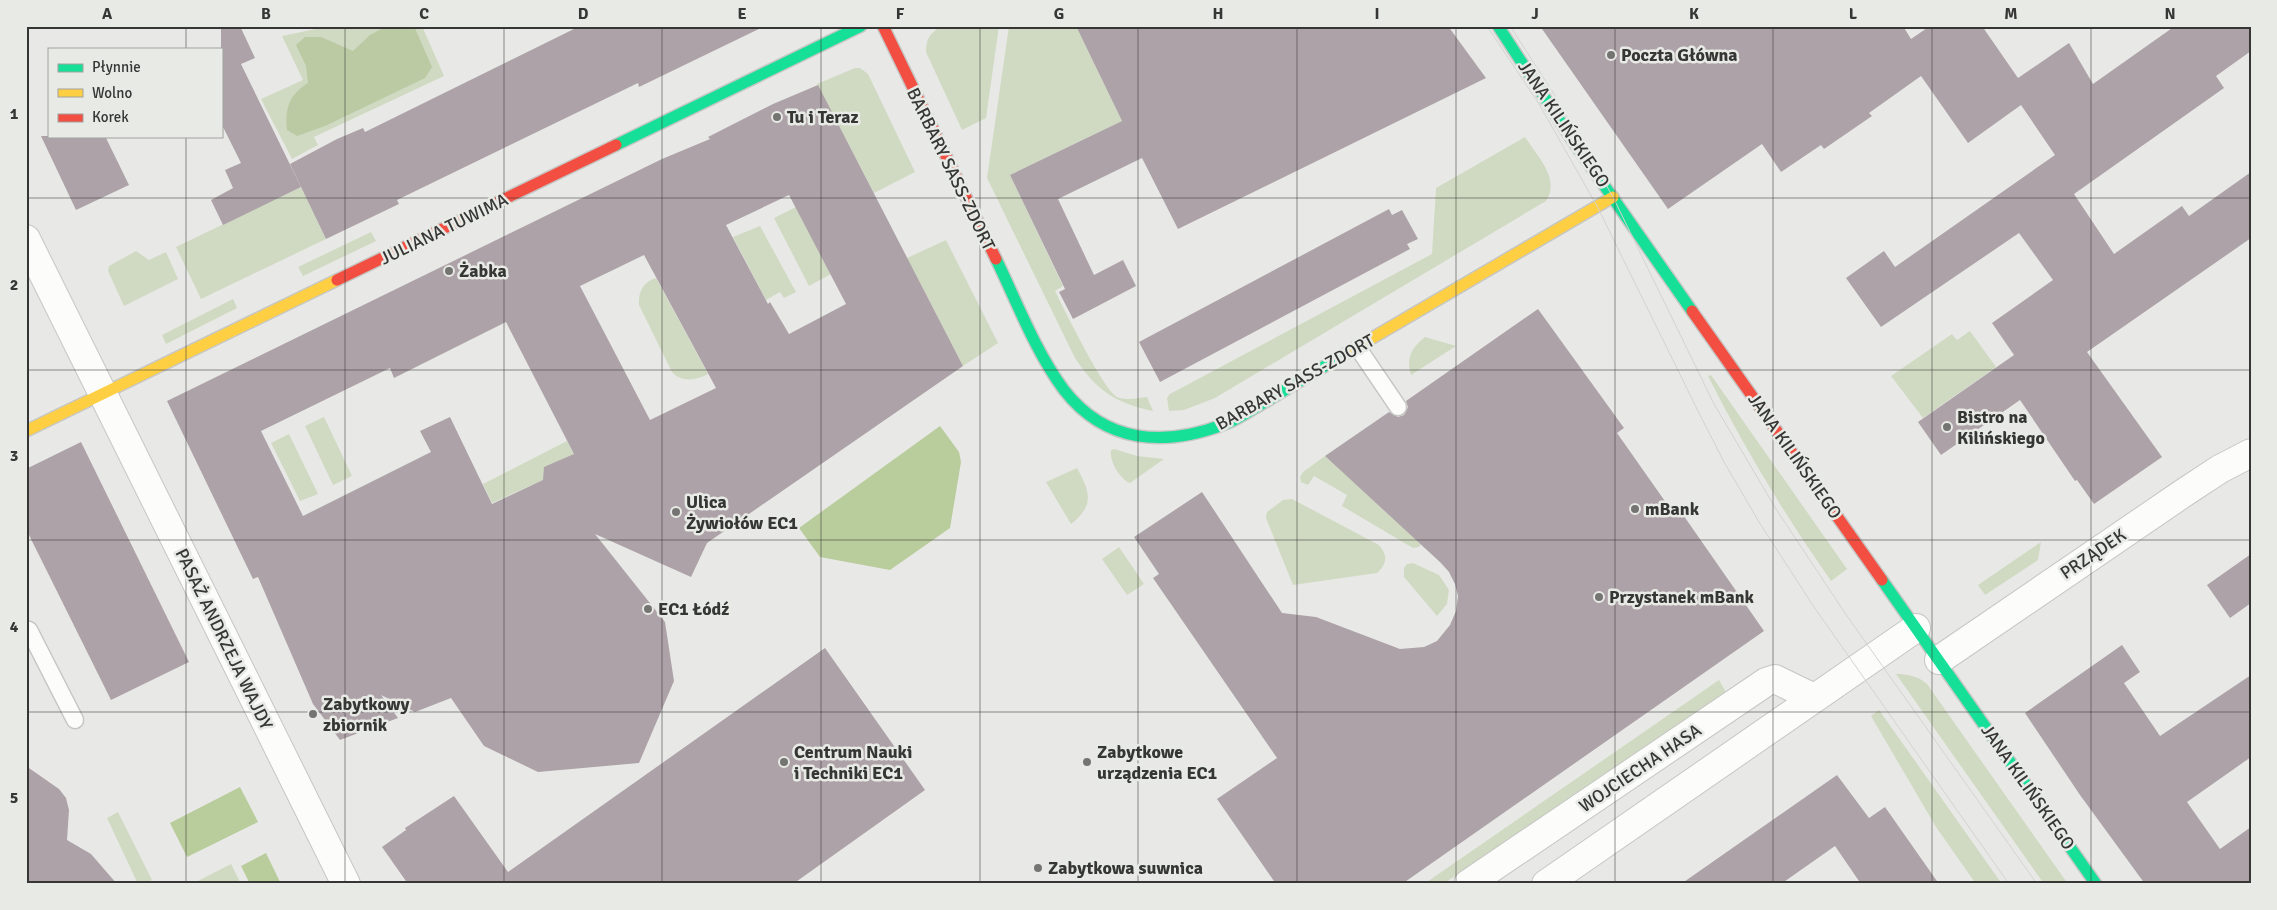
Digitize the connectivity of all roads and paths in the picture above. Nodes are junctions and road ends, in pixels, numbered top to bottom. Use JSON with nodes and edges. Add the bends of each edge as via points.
{"nodes":[{"id":1,"x":861,"y":26,"type":"edge"},
{"id":2,"x":882,"y":26,"type":"edge"},
{"id":3,"x":1498,"y":26,"type":"edge"},
{"id":4,"x":1613,"y":197,"type":"junction"},
{"id":5,"x":26,"y":239,"type":"edge"},
{"id":6,"x":1358,"y":348,"type":"junction"},
{"id":7,"x":103,"y":394,"type":"junction"},
{"id":8,"x":1398,"y":407,"type":"dead end"},
{"id":9,"x":26,"y":431,"type":"edge"},
{"id":10,"x":2251,"y":453,"type":"edge"},
{"id":11,"x":1916,"y":628,"type":"junction"},
{"id":12,"x":26,"y":629,"type":"edge"},
{"id":13,"x":1938,"y":660,"type":"junction"},
{"id":14,"x":1816,"y":696,"type":"junction"},
{"id":15,"x":75,"y":720,"type":"dead end"},
{"id":16,"x":346,"y":884,"type":"edge"},
{"id":17,"x":1468,"y":884,"type":"edge"},
{"id":18,"x":1546,"y":884,"type":"edge"},
{"id":19,"x":2096,"y":884,"type":"edge"}],
"edges":[{"from":1,"to":7,"type":"street","name":"JULIANA TUWIMA"},
{"from":2,"to":6,"type":"street","name":"BARBARY SASS-ZDORT","via":[[1046,365],[1070,399],[1100,425],[1126,435],[1159,439],[1195,435],[1227,424]]},
{"from":3,"to":4,"type":"street","name":"JANA KILIŃSKIEGO"},
{"from":4,"to":6,"type":"street","name":"BARBARY SASS-ZDORT"},
{"from":4,"to":11,"type":"street","name":"JANA KILIŃSKIEGO"},
{"from":5,"to":7,"type":"street","name":"PASAŻ ANDRZEJA WAJDY"},
{"from":6,"to":8,"type":"lane"},
{"from":7,"to":9,"type":"street","name":"JULIANA TUWIMA"},
{"from":7,"to":16,"type":"street","name":"PASAŻ ANDRZEJA WAJDY"},
{"from":10,"to":13,"type":"street","name":"PRZĄDEK","via":[[2185,492]]},
{"from":11,"to":13,"type":"street","name":"JANA KILIŃSKIEGO"},
{"from":11,"to":14,"type":"street"},
{"from":12,"to":15,"type":"lane"},
{"from":13,"to":19,"type":"street","name":"JANA KILIŃSKIEGO"},
{"from":14,"to":17,"type":"street","name":"WOJCIECHA HASA","via":[[1775,679],[1766,682]]},
{"from":14,"to":18,"type":"street"}]}
